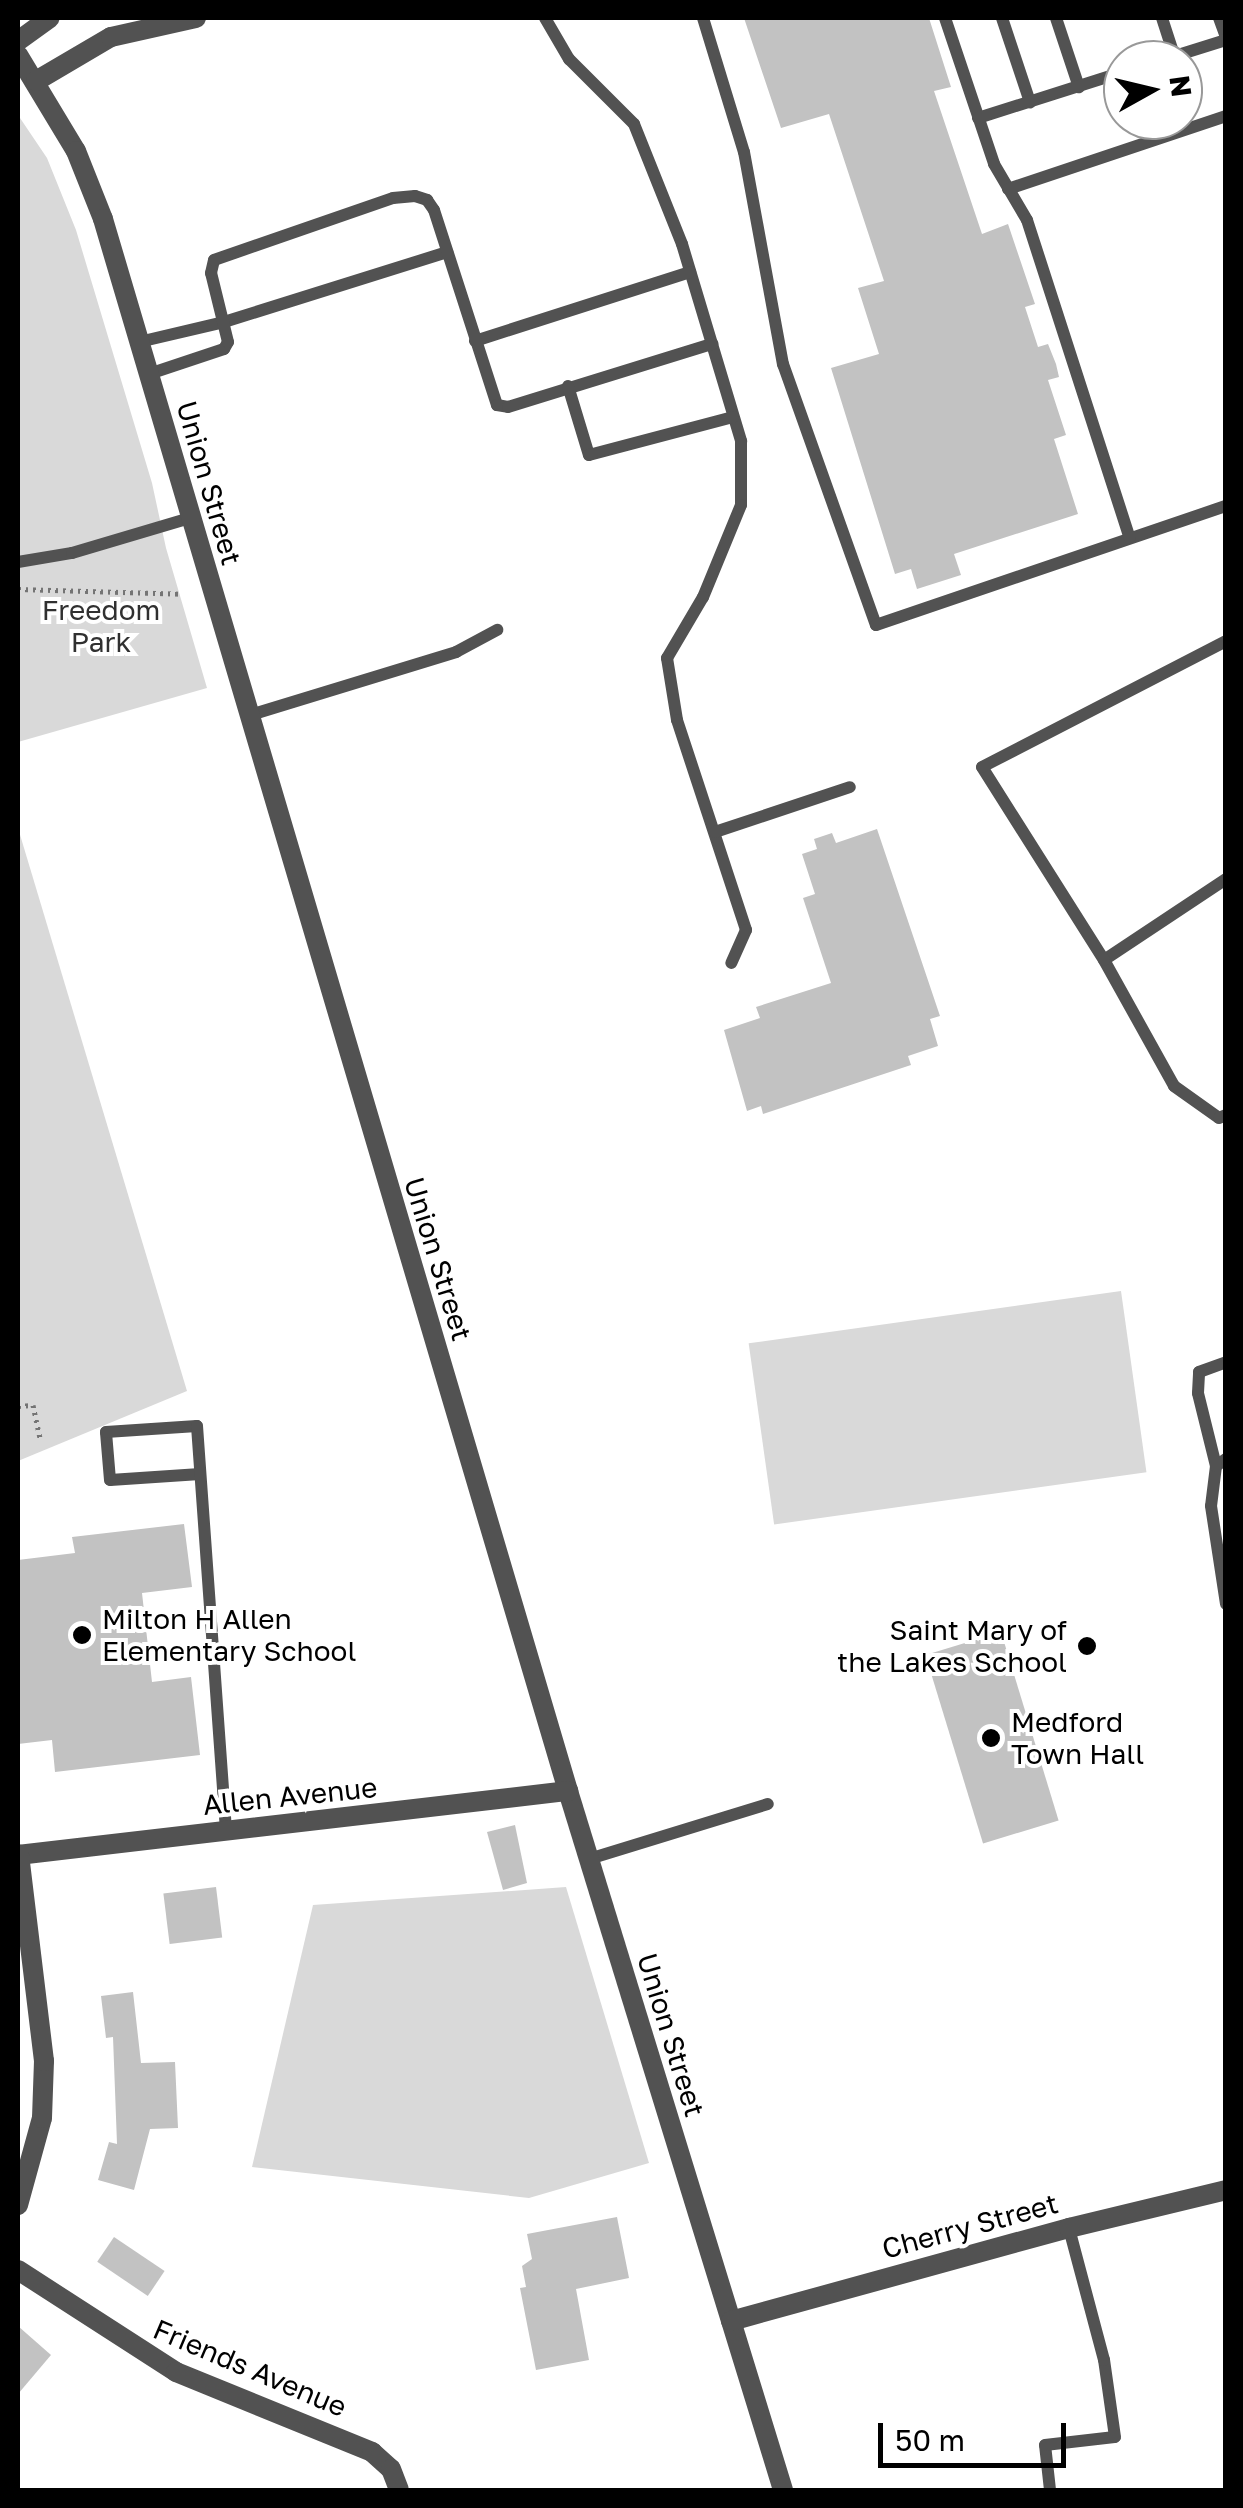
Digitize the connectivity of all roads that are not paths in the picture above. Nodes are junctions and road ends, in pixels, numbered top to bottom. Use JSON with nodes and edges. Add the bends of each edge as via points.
{"nodes":[{"id":1,"x":50,"y":18,"type":"edge"},
{"id":2,"x":196,"y":18,"type":"edge"},
{"id":3,"x":544,"y":18,"type":"edge"},
{"id":4,"x":703,"y":18,"type":"edge"},
{"id":5,"x":945,"y":18,"type":"edge"},
{"id":6,"x":1002,"y":18,"type":"edge"},
{"id":7,"x":1056,"y":18,"type":"edge"},
{"id":8,"x":1219,"y":18,"type":"edge"},
{"id":9,"x":1226,"y":38,"type":"edge"},
{"id":10,"x":18,"y":41,"type":"edge"},
{"id":11,"x":18,"y":56,"type":"edge"},
{"id":12,"x":1103,"y":78,"type":"edge"},
{"id":13,"x":36,"y":82,"type":"junction"},
{"id":14,"x":1079,"y":86,"type":"junction"},
{"id":15,"x":1030,"y":102,"type":"junction"},
{"id":16,"x":1226,"y":116,"type":"edge"},
{"id":17,"x":978,"y":118,"type":"junction"},
{"id":18,"x":1008,"y":188,"type":"junction"},
{"id":19,"x":447,"y":252,"type":"junction"},
{"id":20,"x":690,"y":272,"type":"junction"},
{"id":21,"x":224,"y":322,"type":"junction"},
{"id":22,"x":475,"y":341,"type":"junction"},
{"id":23,"x":139,"y":342,"type":"junction"},
{"id":24,"x":712,"y":344,"type":"junction"},
{"id":25,"x":149,"y":374,"type":"junction"},
{"id":26,"x":568,"y":386,"type":"junction"},
{"id":27,"x":733,"y":417,"type":"junction"},
{"id":28,"x":1226,"y":506,"type":"edge"},
{"id":29,"x":190,"y":518,"type":"junction"},
{"id":30,"x":1130,"y":538,"type":"junction"},
{"id":31,"x":18,"y":562,"type":"edge"},
{"id":32,"x":497,"y":630,"type":"dead end"},
{"id":33,"x":1226,"y":641,"type":"edge"},
{"id":34,"x":247,"y":716,"type":"junction"},
{"id":35,"x":850,"y":787,"type":"dead end"},
{"id":36,"x":715,"y":832,"type":"junction"},
{"id":37,"x":1226,"y":880,"type":"edge"},
{"id":38,"x":1104,"y":960,"type":"junction"},
{"id":39,"x":731,"y":964,"type":"dead end"},
{"id":40,"x":1226,"y":1115,"type":"edge"},
{"id":41,"x":1226,"y":1362,"type":"edge"},
{"id":42,"x":1221,"y":1462,"type":"edge"},
{"id":43,"x":200,"y":1474,"type":"junction"},
{"id":44,"x":1226,"y":1604,"type":"edge"},
{"id":45,"x":568,"y":1791,"type":"junction"},
{"id":46,"x":768,"y":1804,"type":"dead end"},
{"id":47,"x":226,"y":1831,"type":"junction"},
{"id":48,"x":18,"y":1855,"type":"edge"},
{"id":49,"x":589,"y":1859,"type":"junction"},
{"id":50,"x":1226,"y":2190,"type":"edge"},
{"id":51,"x":18,"y":2205,"type":"edge"},
{"id":52,"x":1068,"y":2228,"type":"junction"},
{"id":53,"x":18,"y":2270,"type":"edge"},
{"id":54,"x":731,"y":2321,"type":"junction"},
{"id":55,"x":400,"y":2490,"type":"edge"},
{"id":56,"x":782,"y":2490,"type":"edge"},
{"id":57,"x":1050,"y":2490,"type":"edge"}],
"edges":[{"from":1,"to":10,"type":"street"},
{"from":2,"to":13,"type":"street","via":[[111,37]]},
{"from":3,"to":20,"type":"lane","via":[[568,59],[634,124]]},
{"from":4,"to":30,"type":"lane","via":[[744,152],[783,364],[876,625]]},
{"from":5,"to":17,"type":"lane"},
{"from":6,"to":15,"type":"lane"},
{"from":7,"to":14,"type":"lane"},
{"from":8,"to":9,"type":"lane"},
{"from":11,"to":13,"type":"street","name":"Union Street"},
{"from":12,"to":14,"type":"lane"},
{"from":13,"to":23,"type":"street","name":"Union Street","via":[[91,184]]},
{"from":14,"to":15,"type":"lane"},
{"from":15,"to":17,"type":"lane"},
{"from":16,"to":18,"type":"lane"},
{"from":17,"to":18,"type":"lane"},
{"from":18,"to":30,"type":"lane","via":[[1026,220]]},
{"from":19,"to":21,"type":"lane"},
{"from":19,"to":21,"type":"lane","via":[[427,200],[393,198],[214,260],[211,273]]},
{"from":19,"to":22,"type":"lane"},
{"from":20,"to":22,"type":"lane"},
{"from":20,"to":24,"type":"lane"},
{"from":21,"to":23,"type":"lane"},
{"from":21,"to":25,"type":"lane","via":[[224,349]]},
{"from":22,"to":26,"type":"lane","via":[[497,405]]},
{"from":23,"to":25,"type":"street","name":"Union Street"},
{"from":24,"to":26,"type":"lane"},
{"from":24,"to":27,"type":"lane"},
{"from":25,"to":29,"type":"street","name":"Union Street"},
{"from":26,"to":27,"type":"lane","via":[[589,455]]},
{"from":27,"to":36,"type":"lane","via":[[741,505],[703,597],[667,658],[677,720]]},
{"from":28,"to":30,"type":"lane"},
{"from":29,"to":31,"type":"lane"},
{"from":29,"to":34,"type":"street","name":"Union Street"},
{"from":32,"to":34,"type":"lane","via":[[456,652]]},
{"from":33,"to":38,"type":"lane","via":[[982,767]]},
{"from":34,"to":45,"type":"street","name":"Union Street"},
{"from":35,"to":36,"type":"lane"},
{"from":36,"to":39,"type":"lane","via":[[746,930]]},
{"from":37,"to":38,"type":"lane"},
{"from":38,"to":40,"type":"lane","via":[[1174,1086],[1219,1118]]},
{"from":41,"to":42,"type":"lane","via":[[1200,1372],[1198,1393]]},
{"from":42,"to":44,"type":"lane","via":[[1211,1506]]},
{"from":43,"to":43,"type":"lane","via":[[197,1426],[106,1432],[110,1480]]},
{"from":43,"to":47,"type":"lane"},
{"from":45,"to":47,"type":"street","name":"Allen Avenue"},
{"from":45,"to":49,"type":"street","name":"Union Street"},
{"from":46,"to":49,"type":"lane"},
{"from":47,"to":48,"type":"street","name":"Allen Avenue"},
{"from":48,"to":51,"type":"street","via":[[44,2075],[36,2146]]},
{"from":49,"to":54,"type":"street","name":"Union Street"},
{"from":50,"to":52,"type":"street","name":"Cherry Street"},
{"from":52,"to":54,"type":"street","name":"Cherry Street"},
{"from":52,"to":57,"type":"lane","via":[[1104,2360],[1114,2437],[1045,2445]]},
{"from":53,"to":55,"type":"street","name":"Friends Avenue","via":[[176,2372],[372,2452],[391,2469]]},
{"from":54,"to":56,"type":"street","name":"Union Street"}]}
